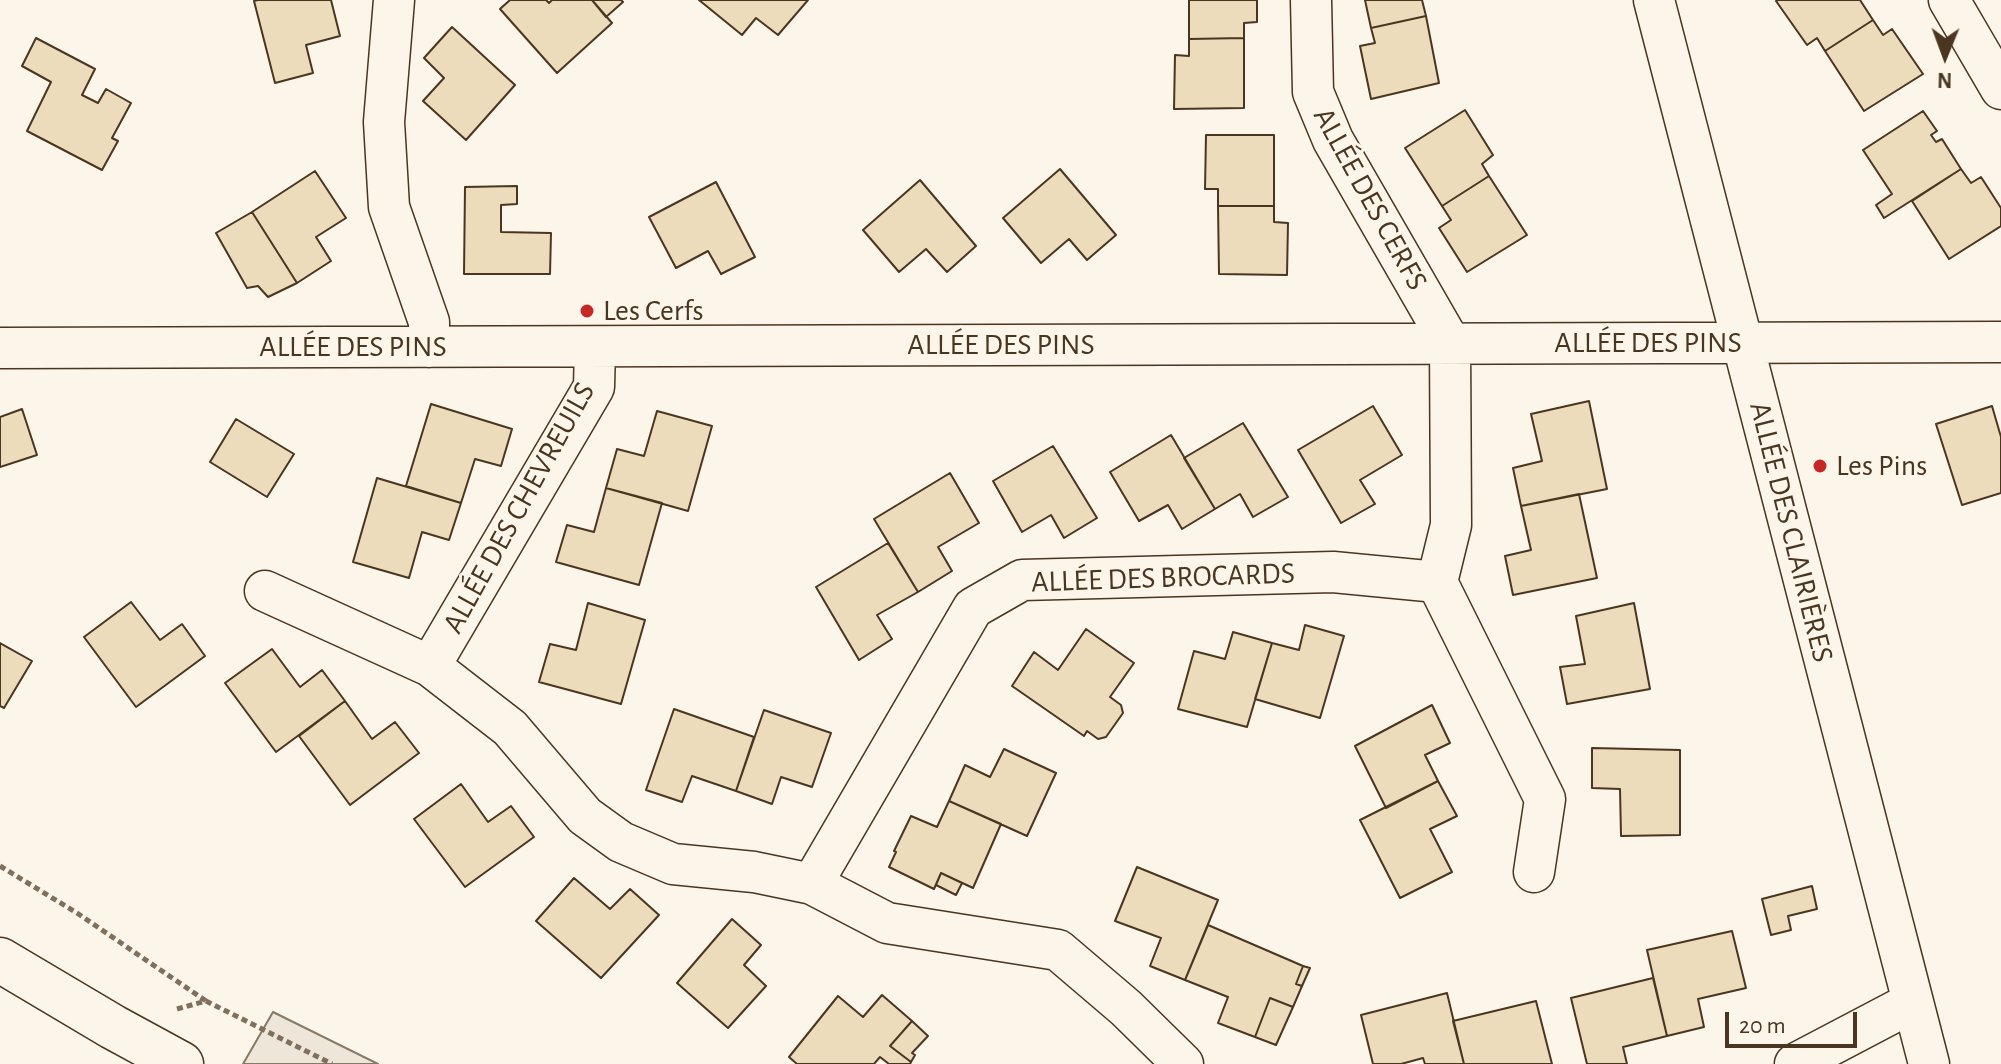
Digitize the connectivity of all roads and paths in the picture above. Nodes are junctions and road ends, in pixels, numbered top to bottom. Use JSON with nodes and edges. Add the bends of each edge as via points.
{"nodes":[{"id":1,"x":394,"y":0,"type":"edge"},
{"id":2,"x":1311,"y":0,"type":"edge"},
{"id":3,"x":1654,"y":0,"type":"edge"},
{"id":4,"x":1949,"y":0,"type":"edge"},
{"id":5,"x":2001,"y":89,"type":"edge"},
{"id":6,"x":1742,"y":342,"type":"junction"},
{"id":7,"x":2001,"y":342,"type":"edge"},
{"id":8,"x":1450,"y":343,"type":"junction"},
{"id":9,"x":429,"y":347,"type":"junction"},
{"id":10,"x":595,"y":347,"type":"junction"},
{"id":11,"x":0,"y":348,"type":"edge"},
{"id":12,"x":1437,"y":582,"type":"junction"},
{"id":13,"x":265,"y":591,"type":"dead end"},
{"id":14,"x":430,"y":666,"type":"junction"},
{"id":15,"x":0,"y":866,"type":"edge"},
{"id":16,"x":1534,"y":872,"type":"dead end"},
{"id":17,"x":812,"y":884,"type":"junction"},
{"id":18,"x":0,"y":960,"type":"edge"},
{"id":19,"x":206,"y":1001,"type":"junction"},
{"id":20,"x":1913,"y":1002,"type":"junction"},
{"id":21,"x":113,"y":1027,"type":"junction"},
{"id":22,"x":181,"y":1064,"type":"edge"},
{"id":23,"x":332,"y":1064,"type":"edge"},
{"id":24,"x":1183,"y":1064,"type":"edge"},
{"id":25,"x":1795,"y":1064,"type":"edge"},
{"id":26,"x":1929,"y":1064,"type":"edge"}],
"edges":[{"from":1,"to":9,"type":"street","via":[[384,122],[389,207],[429,322]]},
{"from":2,"to":8,"type":"street","name":"ALLÉE DES CERFS","via":[[1313,92],[1333,140]]},
{"from":3,"to":6,"type":"street","name":"ALLÉE DES CLAIRIÈRES"},
{"from":4,"to":5,"type":"street"},
{"from":6,"to":7,"type":"street","name":"ALLÉE DES PINS"},
{"from":6,"to":8,"type":"street","name":"ALLÉE DES PINS"},
{"from":6,"to":20,"type":"street","name":"ALLÉE DES CLAIRIÈRES"},
{"from":8,"to":10,"type":"street","name":"ALLÉE DES PINS"},
{"from":8,"to":12,"type":"street","via":[[1451,525]]},
{"from":9,"to":10,"type":"street","name":"ALLÉE DES PINS"},
{"from":9,"to":11,"type":"street","name":"ALLÉE DES PINS"},
{"from":10,"to":14,"type":"street","name":"ALLÉE DES CHEVREUILS","via":[[594,387]]},
{"from":12,"to":16,"type":"street","via":[[1545,799]]},
{"from":12,"to":17,"type":"street","name":"ALLÉE DES BROCARDS","via":[[1333,572],[1022,580],[973,608]]},
{"from":13,"to":14,"type":"street","name":"ALLÉE DES CHEVREUILS"},
{"from":14,"to":17,"type":"street","name":"ALLÉE DES CHEVREUILS","via":[[510,728],[585,816],[621,842],[673,864]]},
{"from":15,"to":19,"type":"path"},
{"from":17,"to":24,"type":"street","name":"ALLÉE DES CHEVREUILS","via":[[887,923],[1058,950]]},
{"from":18,"to":21,"type":"main road"},
{"from":19,"to":21,"type":"path"},
{"from":19,"to":23,"type":"path"},
{"from":20,"to":25,"type":"street"},
{"from":20,"to":26,"type":"street","name":"ALLÉE DES CLAIRIÈRES"},
{"from":21,"to":22,"type":"main road"}]}
